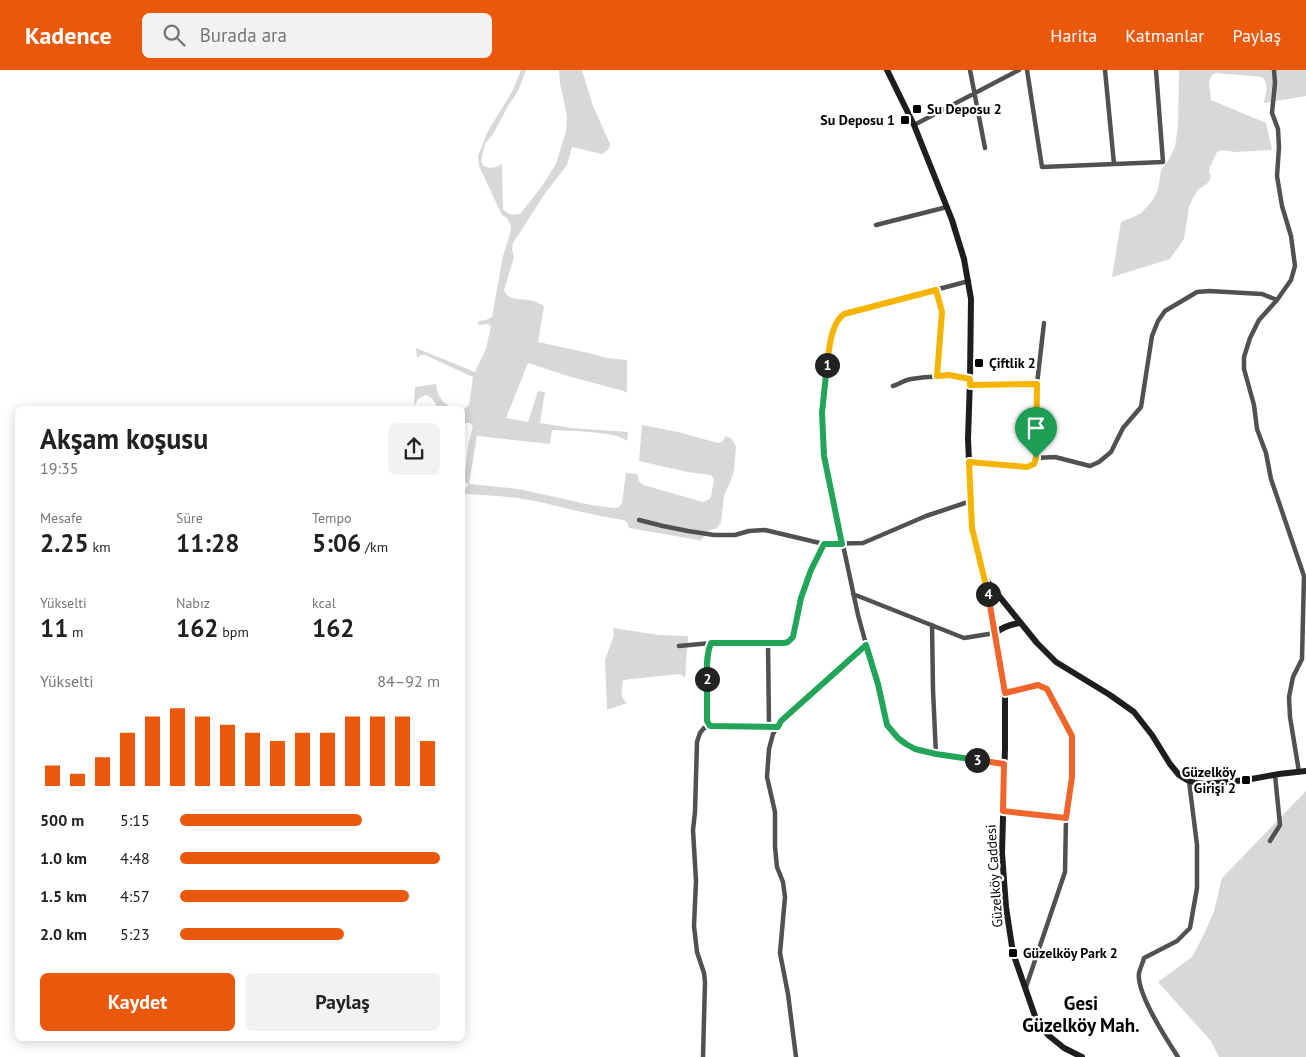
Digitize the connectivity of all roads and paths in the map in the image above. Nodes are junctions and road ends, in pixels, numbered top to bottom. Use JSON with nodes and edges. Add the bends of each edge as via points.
{"nodes":[{"id":1,"x":887,"y":70,"type":"edge"},
{"id":2,"x":970,"y":70,"type":"edge"},
{"id":3,"x":1019,"y":70,"type":"edge"},
{"id":4,"x":1027,"y":70,"type":"edge"},
{"id":5,"x":1105,"y":70,"type":"edge"},
{"id":6,"x":1156,"y":70,"type":"edge"},
{"id":7,"x":1274,"y":70,"type":"edge"},
{"id":8,"x":975,"y":93,"type":"junction"},
{"id":9,"x":914,"y":126,"type":"junction"},
{"id":10,"x":986,"y":148,"type":"dead end"},
{"id":11,"x":1114,"y":164,"type":"junction"},
{"id":12,"x":947,"y":207,"type":"junction"},
{"id":13,"x":876,"y":225,"type":"dead end"},
{"id":14,"x":969,"y":281,"type":"junction"},
{"id":15,"x":936,"y":290,"type":"junction"},
{"id":16,"x":1277,"y":300,"type":"junction"},
{"id":17,"x":1044,"y":323,"type":"dead end"},
{"id":18,"x":937,"y":376,"type":"junction"},
{"id":19,"x":970,"y":382,"type":"junction"},
{"id":20,"x":1037,"y":384,"type":"junction"},
{"id":21,"x":893,"y":386,"type":"dead end"},
{"id":22,"x":1036,"y":458,"type":"junction"},
{"id":23,"x":969,"y":462,"type":"junction"},
{"id":24,"x":971,"y":501,"type":"junction"},
{"id":25,"x":639,"y":520,"type":"dead end"},
{"id":26,"x":824,"y":544,"type":"junction"},
{"id":27,"x":842,"y":544,"type":"junction"},
{"id":28,"x":985,"y":579,"type":"junction"},
{"id":29,"x":853,"y":594,"type":"junction"},
{"id":30,"x":1021,"y":622,"type":"junction"},
{"id":31,"x":932,"y":625,"type":"junction"},
{"id":32,"x":994,"y":633,"type":"junction"},
{"id":33,"x":711,"y":643,"type":"junction"},
{"id":34,"x":768,"y":643,"type":"junction"},
{"id":35,"x":866,"y":645,"type":"junction"},
{"id":36,"x":680,"y":646,"type":"dead end"},
{"id":37,"x":1005,"y":693,"type":"junction"},
{"id":38,"x":710,"y":726,"type":"junction"},
{"id":39,"x":769,"y":727,"type":"junction"},
{"id":40,"x":778,"y":727,"type":"junction"},
{"id":41,"x":936,"y":754,"type":"junction"},
{"id":42,"x":1004,"y":764,"type":"junction"},
{"id":43,"x":1303,"y":771,"type":"edge"},
{"id":44,"x":1275,"y":775,"type":"junction"},
{"id":45,"x":1189,"y":781,"type":"junction"},
{"id":46,"x":1003,"y":811,"type":"junction"},
{"id":47,"x":1066,"y":818,"type":"junction"},
{"id":48,"x":1270,"y":841,"type":"dead end"},
{"id":49,"x":1026,"y":987,"type":"junction"},
{"id":50,"x":703,"y":1057,"type":"edge"},
{"id":51,"x":796,"y":1057,"type":"edge"},
{"id":52,"x":1082,"y":1057,"type":"edge"},
{"id":53,"x":1178,"y":1057,"type":"edge"}],
"edges":[{"from":1,"to":9,"type":"street","name":"Güzelköy Caddesi"},
{"from":2,"to":8,"type":"street"},
{"from":3,"to":8,"type":"street"},
{"from":4,"to":11,"type":"street","via":[[1042,167]]},
{"from":5,"to":11,"type":"street"},
{"from":6,"to":11,"type":"street","via":[[1163,162]]},
{"from":7,"to":16,"type":"street","via":[[1272,113],[1278,129],[1278,176],[1295,266],[1291,280]]},
{"from":8,"to":9,"type":"street"},
{"from":8,"to":10,"type":"street"},
{"from":9,"to":12,"type":"street","name":"Güzelköy Caddesi"},
{"from":12,"to":13,"type":"street"},
{"from":12,"to":14,"type":"street","name":"Güzelköy Caddesi"},
{"from":14,"to":15,"type":"street"},
{"from":14,"to":19,"type":"street","name":"Güzelköy Caddesi"},
{"from":15,"to":18,"type":"street","via":[[942,312]]},
{"from":15,"to":27,"type":"street","via":[[844,314],[837,321],[830,347],[822,413],[824,456]]},
{"from":16,"to":22,"type":"street","via":[[1262,294],[1209,290],[1197,292],[1165,311],[1152,336],[1141,407],[1111,452],[1090,466],[1055,457]]},
{"from":16,"to":43,"type":"street","via":[[1259,320],[1250,338],[1244,369],[1271,479],[1304,576],[1302,659],[1293,677],[1289,697],[1290,717]]},
{"from":17,"to":20,"type":"street"},
{"from":18,"to":19,"type":"street","via":[[949,375]]},
{"from":18,"to":21,"type":"street","via":[[910,379]]},
{"from":19,"to":20,"type":"street"},
{"from":19,"to":23,"type":"street","name":"Güzelköy Caddesi"},
{"from":20,"to":22,"type":"street"},
{"from":22,"to":23,"type":"street","via":[[1034,464],[1027,467]]},
{"from":23,"to":24,"type":"street","name":"Güzelköy Caddesi"},
{"from":24,"to":27,"type":"street","via":[[863,543]]},
{"from":24,"to":28,"type":"street","name":"Güzelköy Caddesi","via":[[972,528]]},
{"from":25,"to":26,"type":"street","via":[[714,535],[765,530]]},
{"from":26,"to":27,"type":"street"},
{"from":26,"to":34,"type":"street","via":[[801,598],[793,637],[788,642]]},
{"from":27,"to":29,"type":"street"},
{"from":28,"to":30,"type":"street"},
{"from":28,"to":32,"type":"street","name":"Güzelköy Caddesi"},
{"from":29,"to":31,"type":"street"},
{"from":29,"to":35,"type":"street"},
{"from":30,"to":32,"type":"street"},
{"from":30,"to":45,"type":"street","via":[[1056,662],[1134,712],[1170,764]]},
{"from":31,"to":32,"type":"street","via":[[964,638]]},
{"from":31,"to":41,"type":"street"},
{"from":32,"to":37,"type":"street","name":"Güzelköy Caddesi"},
{"from":33,"to":34,"type":"street"},
{"from":33,"to":36,"type":"street"},
{"from":33,"to":38,"type":"street","via":[[707,715]]},
{"from":34,"to":39,"type":"street"},
{"from":35,"to":40,"type":"street"},
{"from":35,"to":41,"type":"street","via":[[887,725],[906,744]]},
{"from":37,"to":42,"type":"street","name":"Güzelköy Caddesi"},
{"from":37,"to":47,"type":"street","via":[[1038,685],[1047,689],[1072,736],[1072,777]]},
{"from":38,"to":39,"type":"street"},
{"from":38,"to":50,"type":"street","via":[[704,728],[697,742],[693,830],[694,926],[705,982]]},
{"from":39,"to":40,"type":"street"},
{"from":40,"to":51,"type":"street","via":[[769,750],[767,777],[775,812],[775,847],[785,897],[780,954]]},
{"from":41,"to":42,"type":"street"},
{"from":42,"to":46,"type":"street","name":"Güzelköy Caddesi"},
{"from":43,"to":44,"type":"street"},
{"from":44,"to":45,"type":"street","via":[[1206,784]]},
{"from":44,"to":48,"type":"street","via":[[1280,825]]},
{"from":45,"to":53,"type":"street","via":[[1197,845],[1197,888],[1190,928],[1177,941],[1144,958],[1139,974],[1141,990]]},
{"from":46,"to":47,"type":"street"},
{"from":46,"to":49,"type":"street","name":"Güzelköy Caddesi","via":[[1006,907],[1013,953]]},
{"from":47,"to":49,"type":"street","via":[[1065,872]]},
{"from":49,"to":52,"type":"street","name":"Güzelköy Caddesi","via":[[1036,1019],[1048,1035]]}]}
